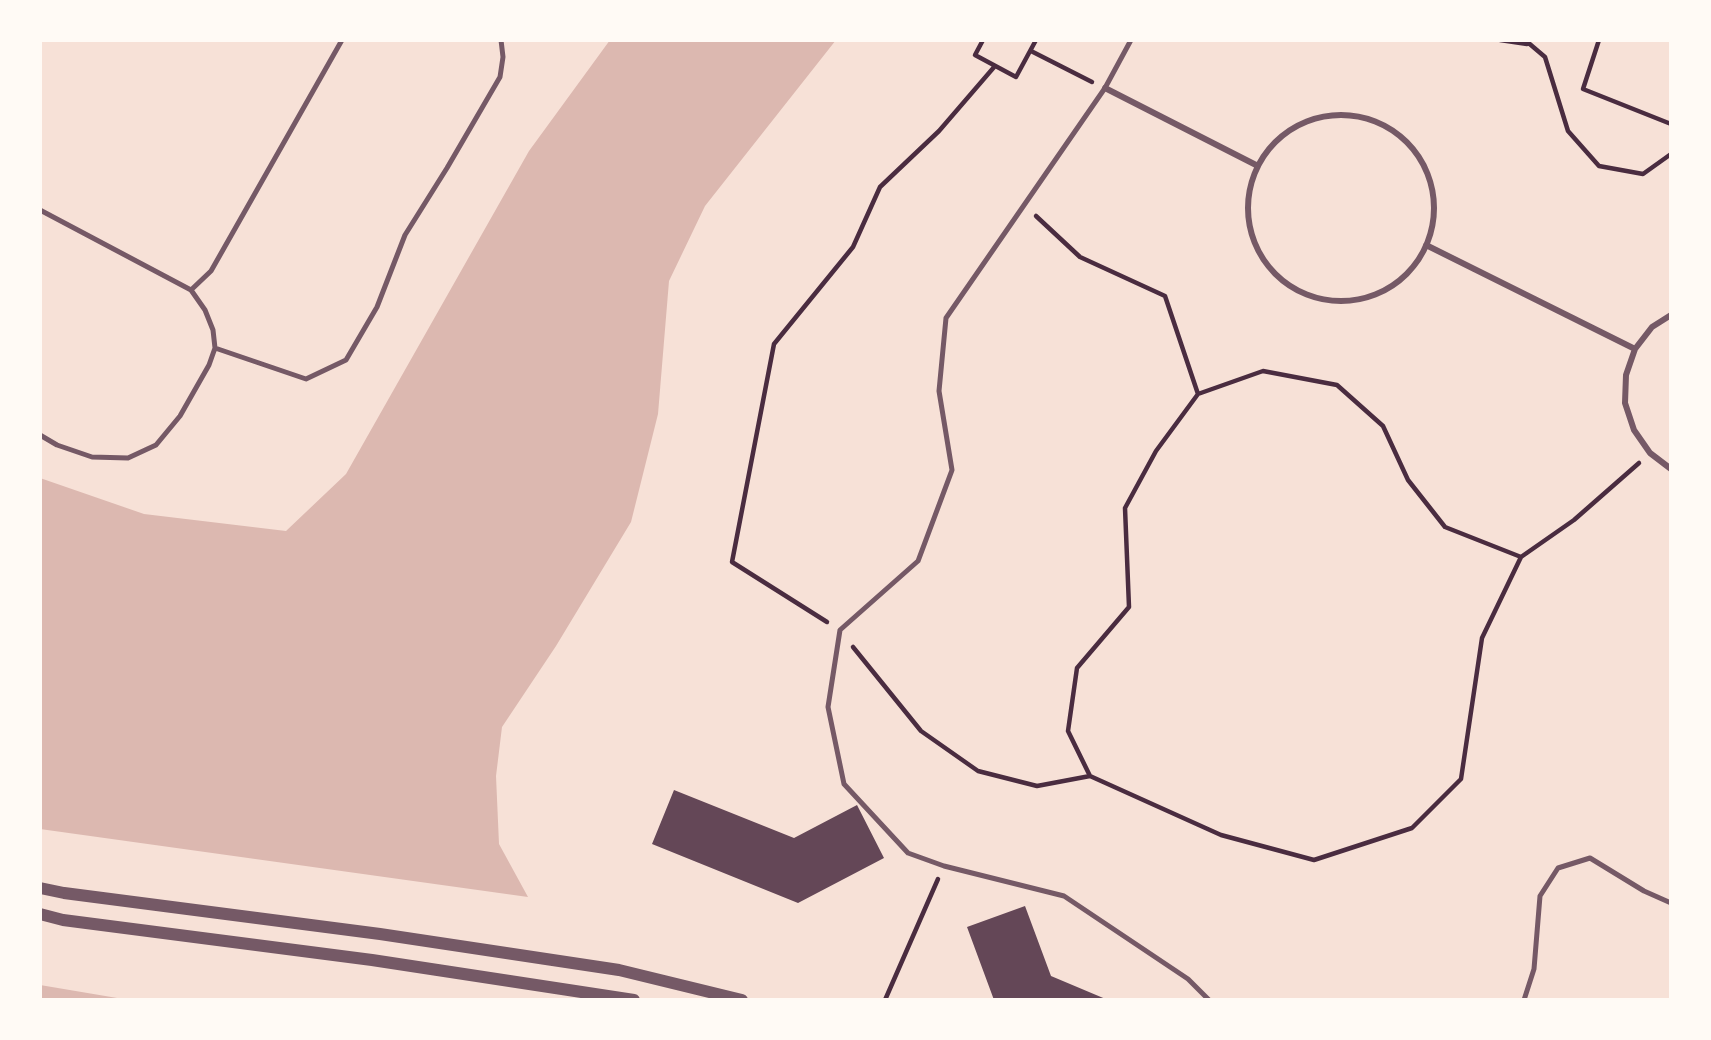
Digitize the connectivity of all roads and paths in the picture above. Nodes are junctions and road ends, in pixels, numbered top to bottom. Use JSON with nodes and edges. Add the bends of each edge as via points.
{"nodes":[{"id":1,"x":342,"y":40,"type":"edge"},
{"id":2,"x":501,"y":40,"type":"edge"},
{"id":3,"x":983,"y":40,"type":"edge"},
{"id":4,"x":1036,"y":40,"type":"edge"},
{"id":5,"x":1131,"y":40,"type":"edge"},
{"id":6,"x":1500,"y":40,"type":"edge"},
{"id":7,"x":1599,"y":40,"type":"edge"},
{"id":8,"x":1527,"y":42,"type":"edge"},
{"id":9,"x":1031,"y":51,"type":"junction"},
{"id":10,"x":995,"y":66,"type":"junction"},
{"id":11,"x":1105,"y":88,"type":"junction"},
{"id":12,"x":1671,"y":124,"type":"edge"},
{"id":13,"x":1671,"y":154,"type":"edge"},
{"id":14,"x":1258,"y":166,"type":"junction"},
{"id":15,"x":1025,"y":206,"type":"junction"},
{"id":16,"x":40,"y":210,"type":"edge"},
{"id":17,"x":1426,"y":245,"type":"junction"},
{"id":18,"x":191,"y":290,"type":"junction"},
{"id":19,"x":1671,"y":314,"type":"edge"},
{"id":20,"x":215,"y":348,"type":"junction"},
{"id":21,"x":1635,"y":349,"type":"junction"},
{"id":22,"x":1198,"y":394,"type":"junction"},
{"id":23,"x":40,"y":435,"type":"edge"},
{"id":24,"x":1650,"y":453,"type":"junction"},
{"id":25,"x":1671,"y":469,"type":"edge"},
{"id":26,"x":1521,"y":557,"type":"junction"},
{"id":27,"x":840,"y":630,"type":"junction"},
{"id":28,"x":1090,"y":776,"type":"junction"},
{"id":29,"x":944,"y":866,"type":"junction"},
{"id":30,"x":40,"y":888,"type":"edge"},
{"id":31,"x":1671,"y":904,"type":"edge"},
{"id":32,"x":40,"y":914,"type":"edge"},
{"id":33,"x":634,"y":1000,"type":"edge"},
{"id":34,"x":742,"y":1000,"type":"edge"},
{"id":35,"x":885,"y":1000,"type":"edge"},
{"id":36,"x":1209,"y":1000,"type":"edge"},
{"id":37,"x":1524,"y":1000,"type":"edge"}],
"edges":[{"from":1,"to":18,"type":"lane","via":[[211,271]]},
{"from":2,"to":20,"type":"lane","via":[[500,77],[405,235],[377,307],[346,360],[306,379]]},
{"from":3,"to":10,"type":"path","via":[[975,55]]},
{"from":4,"to":9,"type":"path"},
{"from":5,"to":11,"type":"lane"},
{"from":6,"to":8,"type":"path"},
{"from":7,"to":12,"type":"path","via":[[1583,89]]},
{"from":8,"to":13,"type":"path","via":[[1545,57],[1568,131],[1600,166],[1643,174]]},
{"from":9,"to":10,"type":"path","via":[[1016,77]]},
{"from":9,"to":11,"type":"path"},
{"from":10,"to":27,"type":"path","via":[[939,131],[880,187],[853,247],[774,344],[732,562]]},
{"from":11,"to":14,"type":"street"},
{"from":11,"to":15,"type":"lane"},
{"from":14,"to":17,"type":"street","via":[[1277,140],[1304,123],[1332,116],[1362,117],[1389,129],[1412,148],[1427,173],[1434,201]]},
{"from":14,"to":17,"type":"street","via":[[1248,197],[1250,229],[1262,258],[1284,282],[1312,297],[1344,302],[1376,295],[1401,280]]},
{"from":15,"to":22,"type":"path","via":[[1080,257],[1165,296]]},
{"from":15,"to":27,"type":"lane","via":[[946,318],[939,391],[952,470],[918,561]]},
{"from":16,"to":18,"type":"lane"},
{"from":17,"to":21,"type":"street"},
{"from":18,"to":20,"type":"lane","via":[[205,310]]},
{"from":19,"to":21,"type":"street","via":[[1652,327]]},
{"from":20,"to":23,"type":"lane","via":[[180,416],[156,445],[128,458],[92,457]]},
{"from":21,"to":24,"type":"street","via":[[1626,376],[1625,403],[1634,430]]},
{"from":22,"to":26,"type":"path","via":[[1263,371],[1337,385],[1383,426],[1408,480],[1445,527]]},
{"from":22,"to":28,"type":"path","via":[[1156,451],[1125,508],[1129,607],[1077,668],[1068,731]]},
{"from":24,"to":25,"type":"street"},
{"from":24,"to":26,"type":"path","via":[[1574,520]]},
{"from":26,"to":28,"type":"path","via":[[1482,638],[1461,779],[1412,828],[1314,860],[1221,835]]},
{"from":27,"to":28,"type":"path","via":[[921,731],[978,771],[1037,786]]},
{"from":27,"to":29,"type":"lane","via":[[828,707],[844,784],[908,853]]},
{"from":29,"to":35,"type":"path"},
{"from":29,"to":36,"type":"lane","via":[[1064,896],[1188,979]]},
{"from":30,"to":34,"type":"street","via":[[606,968]]},
{"from":31,"to":37,"type":"lane","via":[[1590,858],[1558,868],[1540,897],[1534,970]]},
{"from":32,"to":33,"type":"street"}]}
